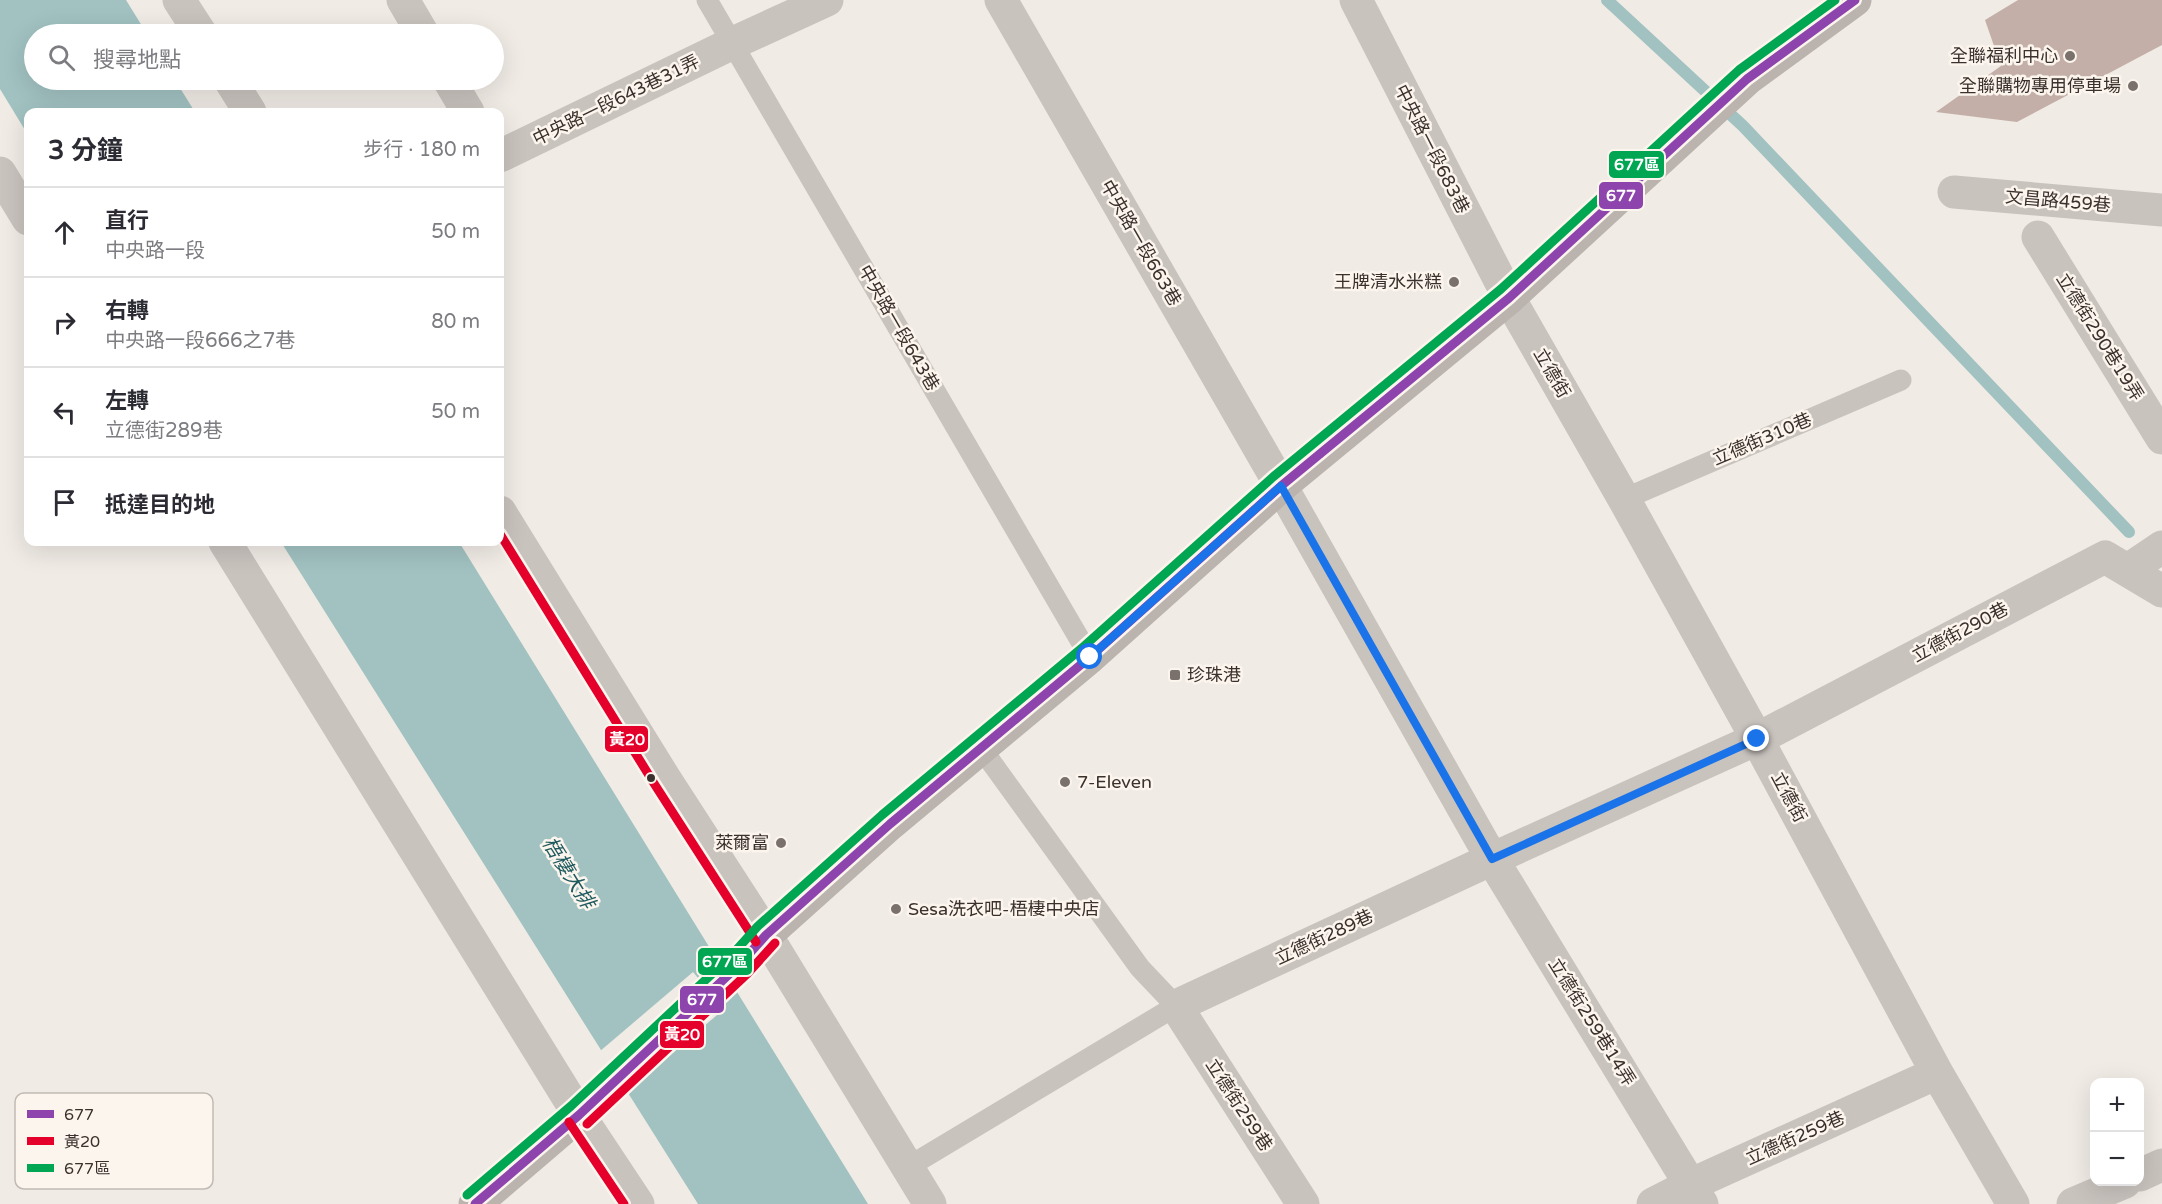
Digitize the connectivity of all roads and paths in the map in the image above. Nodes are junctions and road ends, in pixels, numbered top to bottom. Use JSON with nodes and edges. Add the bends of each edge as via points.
{"nodes":[{"id":1,"x":180,"y":0,"type":"edge"},
{"id":2,"x":403,"y":0,"type":"edge"},
{"id":3,"x":707,"y":0,"type":"edge"},
{"id":4,"x":827,"y":0,"type":"edge"},
{"id":5,"x":1001,"y":0,"type":"edge"},
{"id":6,"x":1356,"y":0,"type":"edge"},
{"id":7,"x":1855,"y":0,"type":"edge"},
{"id":8,"x":195,"y":24,"type":"edge"},
{"id":9,"x":417,"y":24,"type":"edge"},
{"id":10,"x":733,"y":43,"type":"junction"},
{"id":11,"x":236,"y":90,"type":"edge"},
{"id":12,"x":455,"y":90,"type":"edge"},
{"id":13,"x":248,"y":108,"type":"edge"},
{"id":14,"x":466,"y":108,"type":"edge"},
{"id":15,"x":504,"y":154,"type":"edge"},
{"id":16,"x":0,"y":173,"type":"edge"},
{"id":17,"x":1954,"y":192,"type":"dead end"},
{"id":18,"x":2162,"y":210,"type":"edge"},
{"id":19,"x":24,"y":212,"type":"edge"},
{"id":20,"x":2038,"y":237,"type":"dead end"},
{"id":21,"x":1509,"y":298,"type":"junction"},
{"id":22,"x":1901,"y":380,"type":"dead end"},
{"id":23,"x":2162,"y":438,"type":"edge"},
{"id":24,"x":1281,"y":486,"type":"junction"},
{"id":25,"x":1624,"y":499,"type":"junction"},
{"id":26,"x":504,"y":518,"type":"edge"},
{"id":27,"x":227,"y":546,"type":"edge"},
{"id":28,"x":2162,"y":547,"type":"edge"},
{"id":29,"x":2128,"y":570,"type":"junction"},
{"id":30,"x":2162,"y":591,"type":"edge"},
{"id":31,"x":1090,"y":657,"type":"junction"},
{"id":32,"x":1757,"y":739,"type":"junction"},
{"id":33,"x":981,"y":748,"type":"junction"},
{"id":34,"x":1492,"y":859,"type":"junction"},
{"id":35,"x":766,"y":935,"type":"junction"},
{"id":36,"x":1176,"y":1006,"type":"junction"},
{"id":37,"x":1937,"y":1073,"type":"junction"},
{"id":38,"x":579,"y":1115,"type":"junction"},
{"id":39,"x":2162,"y":1165,"type":"edge"},
{"id":40,"x":908,"y":1167,"type":"junction"},
{"id":41,"x":2144,"y":1173,"type":"edge"},
{"id":42,"x":2116,"y":1186,"type":"edge"},
{"id":43,"x":1697,"y":1194,"type":"edge"},
{"id":44,"x":475,"y":1204,"type":"edge"},
{"id":45,"x":638,"y":1204,"type":"edge"},
{"id":46,"x":930,"y":1204,"type":"edge"},
{"id":47,"x":1303,"y":1204,"type":"edge"},
{"id":48,"x":1653,"y":1204,"type":"edge"},
{"id":49,"x":2013,"y":1204,"type":"edge"},
{"id":50,"x":2073,"y":1204,"type":"edge"}],
"edges":[{"from":1,"to":8,"type":"street"},
{"from":2,"to":9,"type":"street"},
{"from":3,"to":10,"type":"lane","name":"中央路一段643巷"},
{"from":4,"to":10,"type":"street","name":"中央路一段643巷31弄"},
{"from":5,"to":24,"type":"street","name":"中央路一段663巷"},
{"from":6,"to":21,"type":"street","name":"中央路一段683巷"},
{"from":7,"to":21,"type":"street","via":[[1747,79]]},
{"from":10,"to":15,"type":"street","name":"中央路一段643巷31弄"},
{"from":10,"to":31,"type":"lane","name":"中央路一段643巷"},
{"from":11,"to":13,"type":"street"},
{"from":12,"to":14,"type":"street"},
{"from":16,"to":19,"type":"street"},
{"from":17,"to":18,"type":"street","name":"文昌路459巷"},
{"from":20,"to":23,"type":"street","name":"立德街290巷19弄"},
{"from":21,"to":24,"type":"street"},
{"from":21,"to":25,"type":"street","name":"立德街"},
{"from":22,"to":25,"type":"lane","name":"立德街310巷"},
{"from":24,"to":31,"type":"street"},
{"from":24,"to":34,"type":"street","name":"中央路一段663巷"},
{"from":25,"to":32,"type":"street","name":"立德街"},
{"from":26,"to":35,"type":"street"},
{"from":27,"to":38,"type":"street"},
{"from":28,"to":29,"type":"street"},
{"from":29,"to":30,"type":"street","name":"立德街290巷"},
{"from":29,"to":32,"type":"street","name":"立德街290巷","via":[[2105,557]]},
{"from":31,"to":33,"type":"street"},
{"from":32,"to":34,"type":"street","name":"立德街289巷"},
{"from":32,"to":37,"type":"street","name":"立德街"},
{"from":33,"to":35,"type":"street"},
{"from":33,"to":36,"type":"lane","via":[[1140,968]]},
{"from":34,"to":36,"type":"street","name":"立德街289巷"},
{"from":34,"to":43,"type":"street","name":"立德街259巷14弄"},
{"from":35,"to":38,"type":"street"},
{"from":35,"to":40,"type":"street"},
{"from":36,"to":40,"type":"lane","name":"立德街289巷"},
{"from":36,"to":47,"type":"street","name":"立德街259巷"},
{"from":37,"to":43,"type":"street","name":"立德街259巷"},
{"from":37,"to":49,"type":"street","name":"立德街"},
{"from":38,"to":44,"type":"street"},
{"from":38,"to":45,"type":"street"},
{"from":39,"to":41,"type":"street"},
{"from":40,"to":46,"type":"street"},
{"from":42,"to":50,"type":"street"},
{"from":43,"to":48,"type":"street","name":"立德街259巷"}]}
